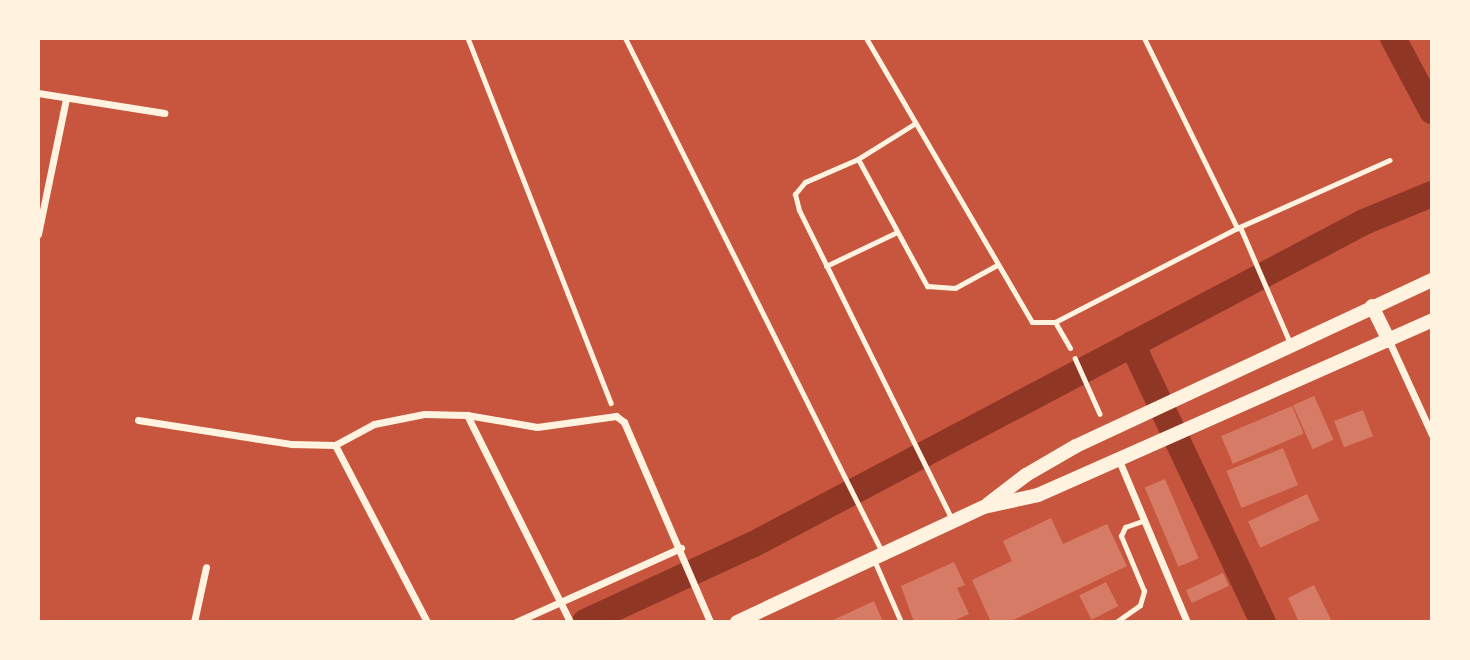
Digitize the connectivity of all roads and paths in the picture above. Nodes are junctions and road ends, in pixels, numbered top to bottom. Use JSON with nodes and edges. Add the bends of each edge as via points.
{"nodes":[{"id":1,"x":468,"y":38,"type":"edge"},
{"id":2,"x":625,"y":38,"type":"edge"},
{"id":3,"x":866,"y":38,"type":"edge"},
{"id":4,"x":1144,"y":38,"type":"edge"},
{"id":5,"x":38,"y":93,"type":"edge"},
{"id":6,"x":66,"y":99,"type":"junction"},
{"id":7,"x":164,"y":113,"type":"dead end"},
{"id":8,"x":914,"y":124,"type":"junction"},
{"id":9,"x":858,"y":159,"type":"junction"},
{"id":10,"x":1390,"y":160,"type":"dead end"},
{"id":11,"x":1239,"y":228,"type":"junction"},
{"id":12,"x":895,"y":233,"type":"junction"},
{"id":13,"x":38,"y":234,"type":"edge"},
{"id":14,"x":996,"y":265,"type":"junction"},
{"id":15,"x":826,"y":266,"type":"junction"},
{"id":16,"x":1432,"y":280,"type":"edge"},
{"id":17,"x":1372,"y":306,"type":"junction"},
{"id":18,"x":1432,"y":320,"type":"edge"},
{"id":19,"x":1055,"y":322,"type":"junction"},
{"id":20,"x":1389,"y":341,"type":"junction"},
{"id":21,"x":1292,"y":347,"type":"junction"},
{"id":22,"x":1070,"y":348,"type":"joint"},
{"id":23,"x":467,"y":415,"type":"junction"},
{"id":24,"x":616,"y":416,"type":"junction"},
{"id":25,"x":138,"y":421,"type":"dead end"},
{"id":26,"x":1108,"y":431,"type":"junction"},
{"id":27,"x":1432,"y":435,"type":"edge"},
{"id":28,"x":335,"y":445,"type":"junction"},
{"id":29,"x":1118,"y":458,"type":"junction"},
{"id":30,"x":984,"y":507,"type":"junction"},
{"id":31,"x":1145,"y":520,"type":"junction"},
{"id":32,"x":953,"y":522,"type":"junction"},
{"id":33,"x":681,"y":548,"type":"junction"},
{"id":34,"x":878,"y":556,"type":"junction"},
{"id":35,"x":206,"y":567,"type":"dead end"},
{"id":36,"x":562,"y":599,"type":"junction"},
{"id":37,"x":569,"y":619,"type":"edge"},
{"id":38,"x":194,"y":621,"type":"edge"},
{"id":39,"x":427,"y":621,"type":"edge"},
{"id":40,"x":516,"y":621,"type":"edge"},
{"id":41,"x":710,"y":621,"type":"edge"},
{"id":42,"x":737,"y":621,"type":"edge"},
{"id":43,"x":901,"y":621,"type":"edge"},
{"id":44,"x":1116,"y":621,"type":"edge"},
{"id":45,"x":1187,"y":621,"type":"edge"}],
"edges":[{"from":1,"to":24,"type":"path"},
{"from":2,"to":34,"type":"lane","via":[[862,509]]},
{"from":3,"to":8,"type":"lane"},
{"from":4,"to":11,"type":"lane"},
{"from":5,"to":6,"type":"street"},
{"from":6,"to":7,"type":"street"},
{"from":6,"to":13,"type":"street"},
{"from":8,"to":9,"type":"lane"},
{"from":8,"to":14,"type":"lane"},
{"from":9,"to":12,"type":"lane"},
{"from":9,"to":15,"type":"lane","via":[[805,182],[795,194]]},
{"from":10,"to":11,"type":"lane"},
{"from":11,"to":19,"type":"lane"},
{"from":11,"to":21,"type":"lane"},
{"from":12,"to":14,"type":"lane","via":[[927,286],[955,288]]},
{"from":12,"to":15,"type":"lane"},
{"from":14,"to":19,"type":"lane","via":[[1032,322]]},
{"from":15,"to":32,"type":"lane"},
{"from":16,"to":17,"type":"main road"},
{"from":17,"to":20,"type":"main road"},
{"from":17,"to":21,"type":"main road"},
{"from":18,"to":20,"type":"main road"},
{"from":19,"to":22,"type":"lane"},
{"from":20,"to":27,"type":"street"},
{"from":20,"to":29,"type":"main road"},
{"from":21,"to":26,"type":"main road"},
{"from":22,"to":26,"type":"path"},
{"from":23,"to":24,"type":"street","via":[[537,427]]},
{"from":23,"to":28,"type":"street","via":[[424,414],[373,424]]},
{"from":23,"to":36,"type":"street"},
{"from":24,"to":33,"type":"street","via":[[624,422]]},
{"from":25,"to":28,"type":"street","via":[[292,444]]},
{"from":26,"to":30,"type":"main road","via":[[1026,475]]},
{"from":28,"to":39,"type":"street"},
{"from":29,"to":30,"type":"main road","via":[[1038,495]]},
{"from":29,"to":31,"type":"street"},
{"from":30,"to":32,"type":"main road"},
{"from":31,"to":44,"type":"lane","via":[[1125,527],[1121,536],[1144,591],[1140,605]]},
{"from":31,"to":45,"type":"street"},
{"from":32,"to":34,"type":"main road"},
{"from":33,"to":36,"type":"street"},
{"from":33,"to":41,"type":"street"},
{"from":34,"to":42,"type":"main road"},
{"from":34,"to":43,"type":"lane"},
{"from":35,"to":38,"type":"street"},
{"from":36,"to":37,"type":"street"},
{"from":36,"to":40,"type":"street"}]}
